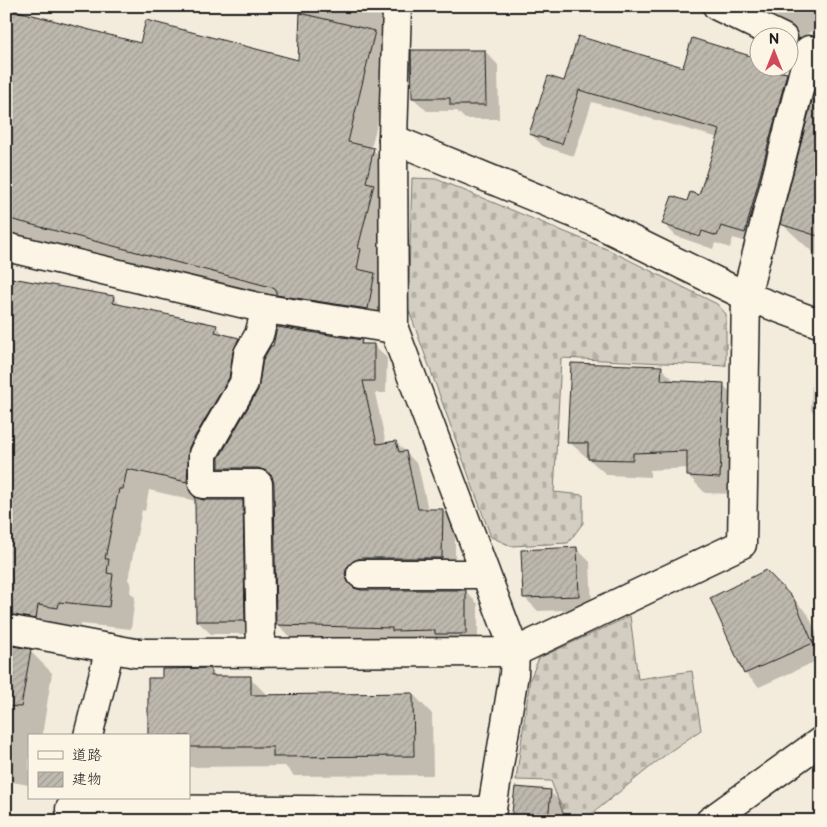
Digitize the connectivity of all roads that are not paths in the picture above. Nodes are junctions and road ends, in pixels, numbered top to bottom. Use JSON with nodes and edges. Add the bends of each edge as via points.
{"nodes":[{"id":1,"x":397,"y":6,"type":"edge"},
{"id":2,"x":717,"y":6,"type":"edge"},
{"id":3,"x":762,"y":28,"type":"edge"},
{"id":4,"x":806,"y":49,"type":"edge"},
{"id":5,"x":393,"y":139,"type":"junction"},
{"id":6,"x":6,"y":247,"type":"edge"},
{"id":7,"x":746,"y":296,"type":"junction"},
{"id":8,"x":266,"y":309,"type":"junction"},
{"id":9,"x":821,"y":324,"type":"edge"},
{"id":10,"x":394,"y":329,"type":"junction"},
{"id":11,"x":361,"y":574,"type":"dead end"},
{"id":12,"x":485,"y":574,"type":"junction"},
{"id":13,"x":6,"y":629,"type":"edge"},
{"id":14,"x":110,"y":648,"type":"junction"},
{"id":15,"x":515,"y":652,"type":"junction"},
{"id":16,"x":262,"y":653,"type":"junction"},
{"id":17,"x":88,"y":734,"type":"edge"},
{"id":18,"x":821,"y":740,"type":"edge"},
{"id":19,"x":70,"y":809,"type":"edge"},
{"id":20,"x":491,"y":816,"type":"edge"},
{"id":21,"x":710,"y":821,"type":"edge"}],
"edges":[{"from":1,"to":5,"type":"street"},
{"from":2,"to":3,"type":"street"},
{"from":4,"to":7,"type":"street"},
{"from":5,"to":7,"type":"street","via":[[595,222]]},
{"from":5,"to":10,"type":"street"},
{"from":6,"to":8,"type":"street"},
{"from":7,"to":9,"type":"street"},
{"from":7,"to":15,"type":"street","via":[[742,544]]},
{"from":8,"to":10,"type":"street"},
{"from":8,"to":16,"type":"street","via":[[259,334],[248,354],[244,383],[203,454],[203,484],[258,484]]},
{"from":10,"to":12,"type":"street"},
{"from":11,"to":12,"type":"street"},
{"from":12,"to":15,"type":"street"},
{"from":13,"to":14,"type":"street"},
{"from":14,"to":16,"type":"street","via":[[135,653]]},
{"from":14,"to":17,"type":"street"},
{"from":15,"to":16,"type":"street"},
{"from":15,"to":20,"type":"street"},
{"from":18,"to":21,"type":"street"},
{"from":19,"to":20,"type":"street"}]}
